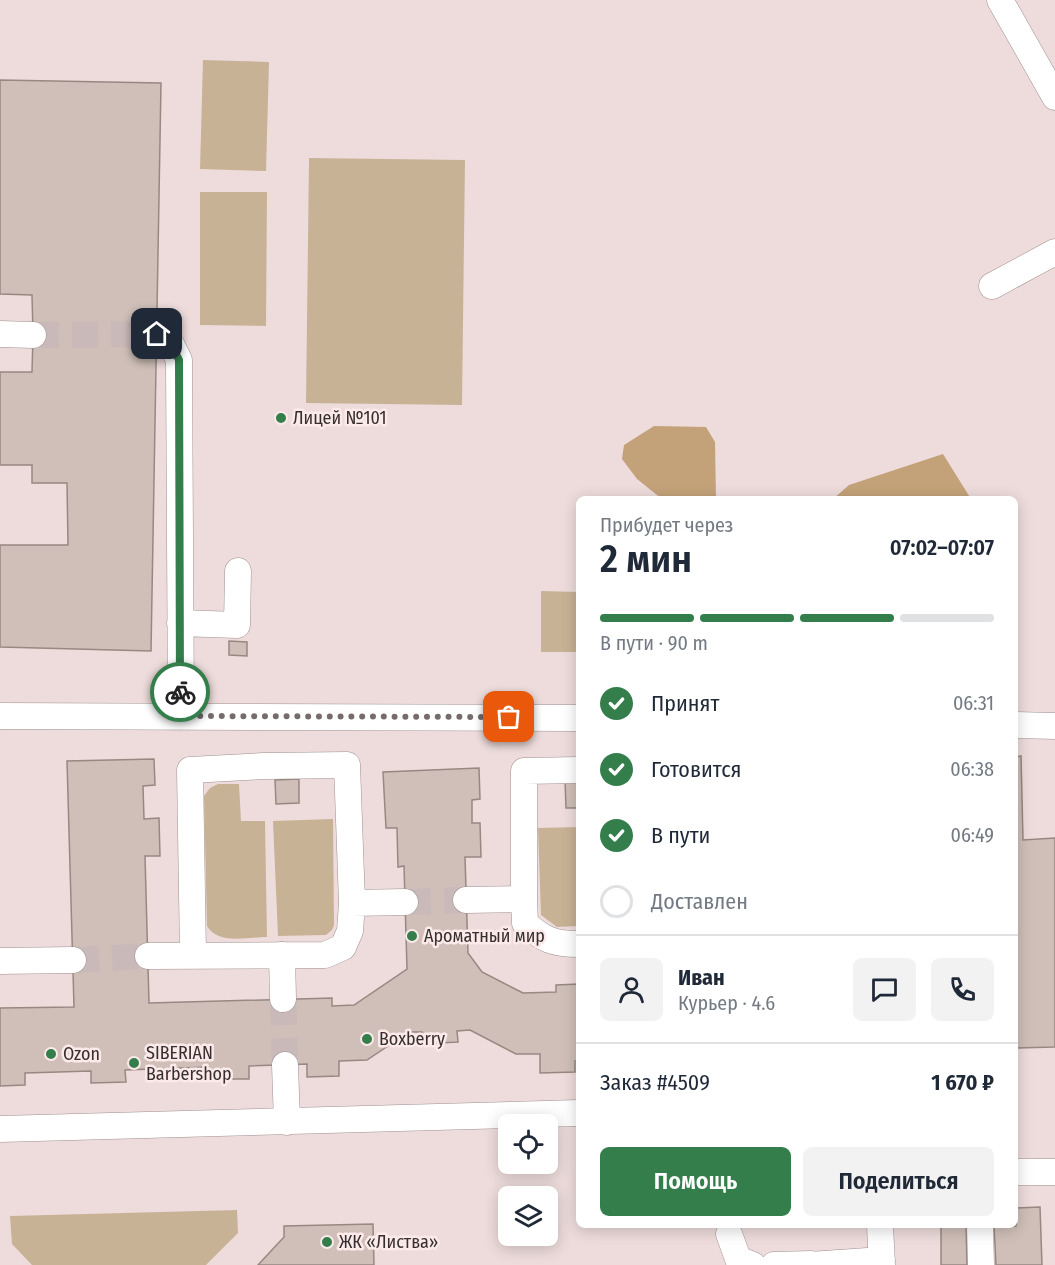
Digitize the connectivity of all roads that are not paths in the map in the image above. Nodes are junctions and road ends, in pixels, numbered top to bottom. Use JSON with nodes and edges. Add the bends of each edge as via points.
{"nodes":[{"id":1,"x":1000,"y":0,"type":"edge"},
{"id":2,"x":1055,"y":97,"type":"edge"},
{"id":3,"x":1055,"y":252,"type":"edge"},
{"id":4,"x":992,"y":286,"type":"dead end"},
{"id":5,"x":0,"y":334,"type":"edge"},
{"id":6,"x":33,"y":334,"type":"tunnel mouth"},
{"id":7,"x":157,"y":334,"type":"dead end"},
{"id":8,"x":237,"y":571,"type":"dead end"},
{"id":9,"x":180,"y":623,"type":"junction"},
{"id":10,"x":0,"y":716,"type":"edge"},
{"id":11,"x":181,"y":716,"type":"junction"},
{"id":12,"x":576,"y":718,"type":"edge"},
{"id":13,"x":1018,"y":725,"type":"edge"},
{"id":14,"x":1055,"y":726,"type":"edge"},
{"id":15,"x":576,"y":770,"type":"edge"},
{"id":16,"x":524,"y":899,"type":"junction"},
{"id":17,"x":466,"y":900,"type":"tunnel mouth"},
{"id":18,"x":405,"y":902,"type":"tunnel mouth"},
{"id":19,"x":352,"y":903,"type":"junction"},
{"id":20,"x":576,"y":944,"type":"edge"},
{"id":21,"x":193,"y":955,"type":"junction"},
{"id":22,"x":282,"y":955,"type":"junction"},
{"id":23,"x":148,"y":956,"type":"tunnel mouth"},
{"id":24,"x":73,"y":960,"type":"tunnel mouth"},
{"id":25,"x":0,"y":961,"type":"edge"},
{"id":26,"x":283,"y":999,"type":"tunnel mouth"},
{"id":27,"x":285,"y":1065,"type":"tunnel mouth"},
{"id":28,"x":576,"y":1113,"type":"edge"},
{"id":29,"x":287,"y":1122,"type":"junction"},
{"id":30,"x":0,"y":1129,"type":"edge"},
{"id":31,"x":1018,"y":1172,"type":"edge"},
{"id":32,"x":1055,"y":1172,"type":"edge"},
{"id":33,"x":880,"y":1228,"type":"edge"},
{"id":34,"x":980,"y":1228,"type":"edge"},
{"id":35,"x":729,"y":1234,"type":"dead end"},
{"id":36,"x":882,"y":1263,"type":"edge"},
{"id":37,"x":753,"y":1265,"type":"edge"},
{"id":38,"x":774,"y":1265,"type":"edge"},
{"id":39,"x":811,"y":1265,"type":"edge"},
{"id":40,"x":981,"y":1265,"type":"edge"}],
"edges":[{"from":1,"to":2,"type":"street"},
{"from":3,"to":4,"type":"street"},
{"from":5,"to":6,"type":"street"},
{"from":7,"to":9,"type":"street","via":[[171,344],[179,360]]},
{"from":8,"to":9,"type":"street","via":[[237,625]]},
{"from":9,"to":11,"type":"street"},
{"from":10,"to":11,"type":"street"},
{"from":11,"to":12,"type":"street"},
{"from":13,"to":14,"type":"street"},
{"from":15,"to":16,"type":"street","via":[[524,771]]},
{"from":16,"to":17,"type":"street"},
{"from":16,"to":20,"type":"street","via":[[525,923],[539,936],[561,944]]},
{"from":18,"to":19,"type":"street"},
{"from":19,"to":21,"type":"street","via":[[347,765],[190,770]]},
{"from":19,"to":22,"type":"street","via":[[350,931],[343,946],[325,955]]},
{"from":21,"to":22,"type":"street"},
{"from":21,"to":23,"type":"street"},
{"from":22,"to":26,"type":"street"},
{"from":24,"to":25,"type":"street"},
{"from":27,"to":29,"type":"street"},
{"from":28,"to":29,"type":"street"},
{"from":29,"to":30,"type":"street"},
{"from":31,"to":32,"type":"street"},
{"from":33,"to":36,"type":"street"},
{"from":34,"to":40,"type":"street"},
{"from":35,"to":37,"type":"street","via":[[738,1259]]},
{"from":36,"to":39,"type":"street"},
{"from":38,"to":39,"type":"street"}]}
